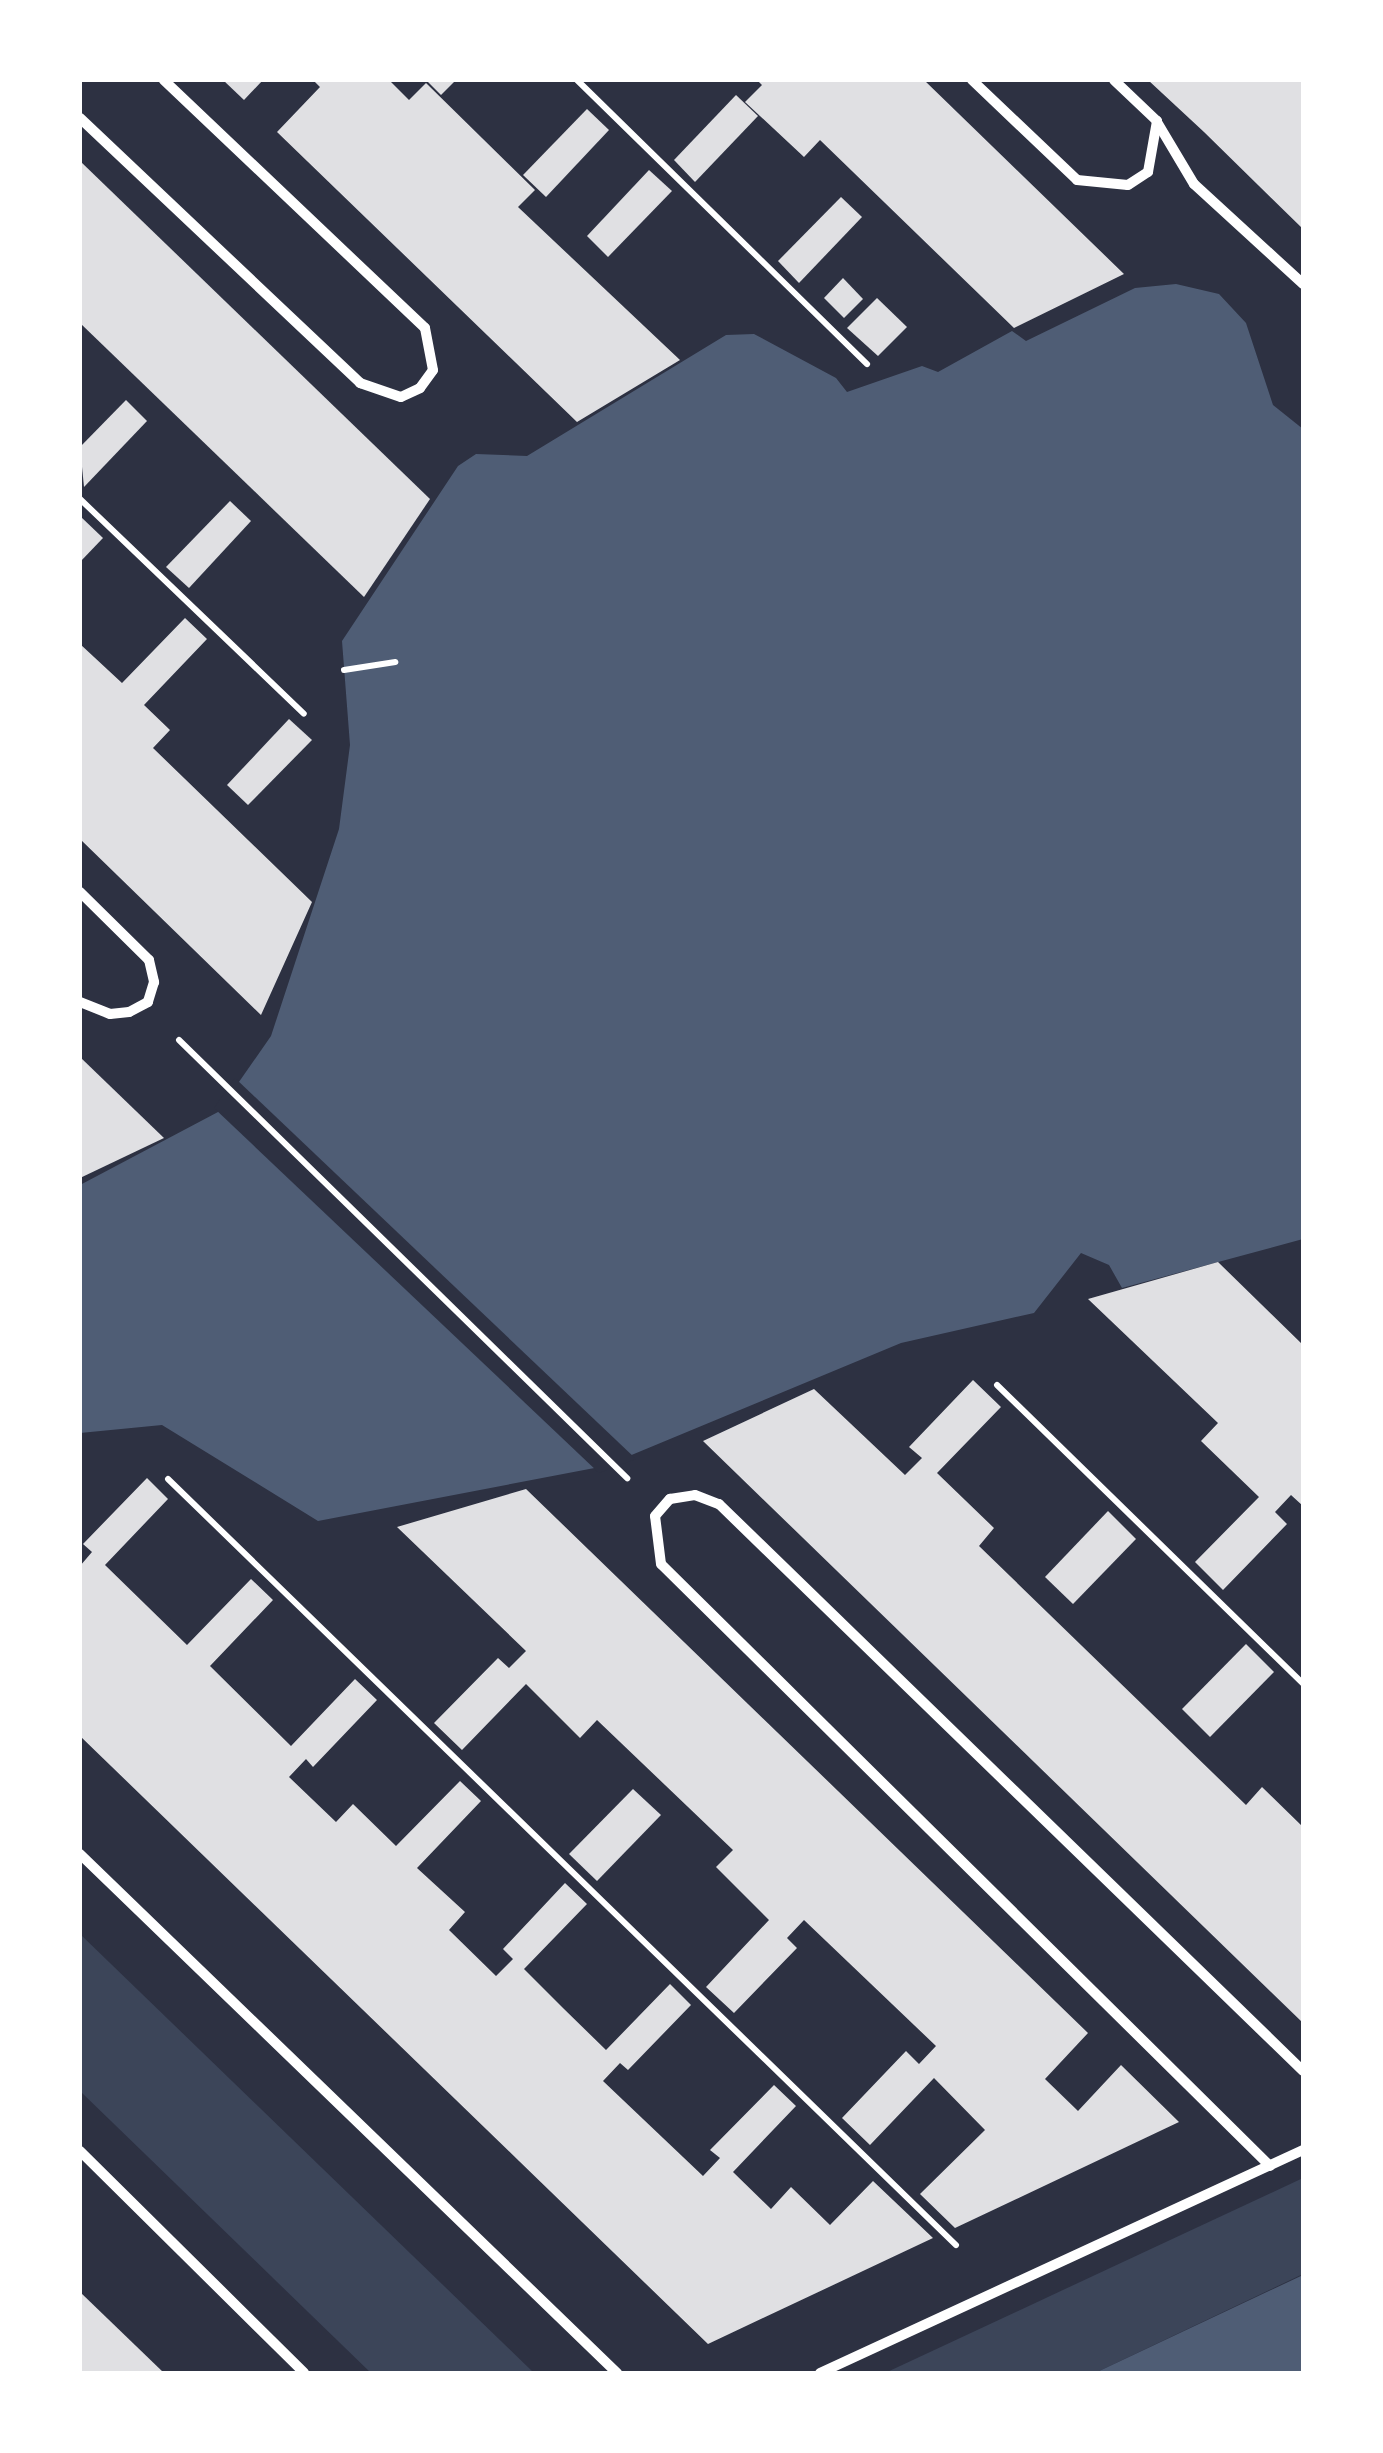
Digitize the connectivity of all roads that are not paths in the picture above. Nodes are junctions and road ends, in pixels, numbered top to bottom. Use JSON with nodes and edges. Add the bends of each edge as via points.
{"nodes":[{"id":1,"x":164,"y":80,"type":"edge"},
{"id":2,"x":972,"y":80,"type":"edge"},
{"id":3,"x":1114,"y":80,"type":"edge"},
{"id":4,"x":80,"y":118,"type":"edge"},
{"id":5,"x":1157,"y":121,"type":"junction"},
{"id":6,"x":1303,"y":284,"type":"edge"},
{"id":7,"x":80,"y":892,"type":"edge"},
{"id":8,"x":80,"y":1002,"type":"edge"},
{"id":9,"x":80,"y":1854,"type":"edge"},
{"id":10,"x":1303,"y":2071,"type":"edge"},
{"id":11,"x":1303,"y":2150,"type":"edge"},
{"id":12,"x":80,"y":2152,"type":"edge"},
{"id":13,"x":1270,"y":2166,"type":"junction"},
{"id":14,"x":304,"y":2373,"type":"edge"},
{"id":15,"x":617,"y":2373,"type":"edge"},
{"id":16,"x":820,"y":2373,"type":"edge"}],
"edges":[{"from":1,"to":4,"type":"street","via":[[426,328],[433,370],[420,388],[402,396],[360,383]]},
{"from":2,"to":5,"type":"street","via":[[1077,180],[1128,185],[1148,172]]},
{"from":3,"to":5,"type":"street"},
{"from":5,"to":6,"type":"street","via":[[1194,184]]},
{"from":7,"to":8,"type":"street","via":[[148,960],[154,982],[148,1002],[128,1012],[110,1014]]},
{"from":9,"to":15,"type":"street"},
{"from":10,"to":13,"type":"street","via":[[719,1504],[695,1495],[670,1499],[655,1516],[661,1564]]},
{"from":11,"to":13,"type":"street"},
{"from":12,"to":14,"type":"street"},
{"from":13,"to":16,"type":"street"}]}
